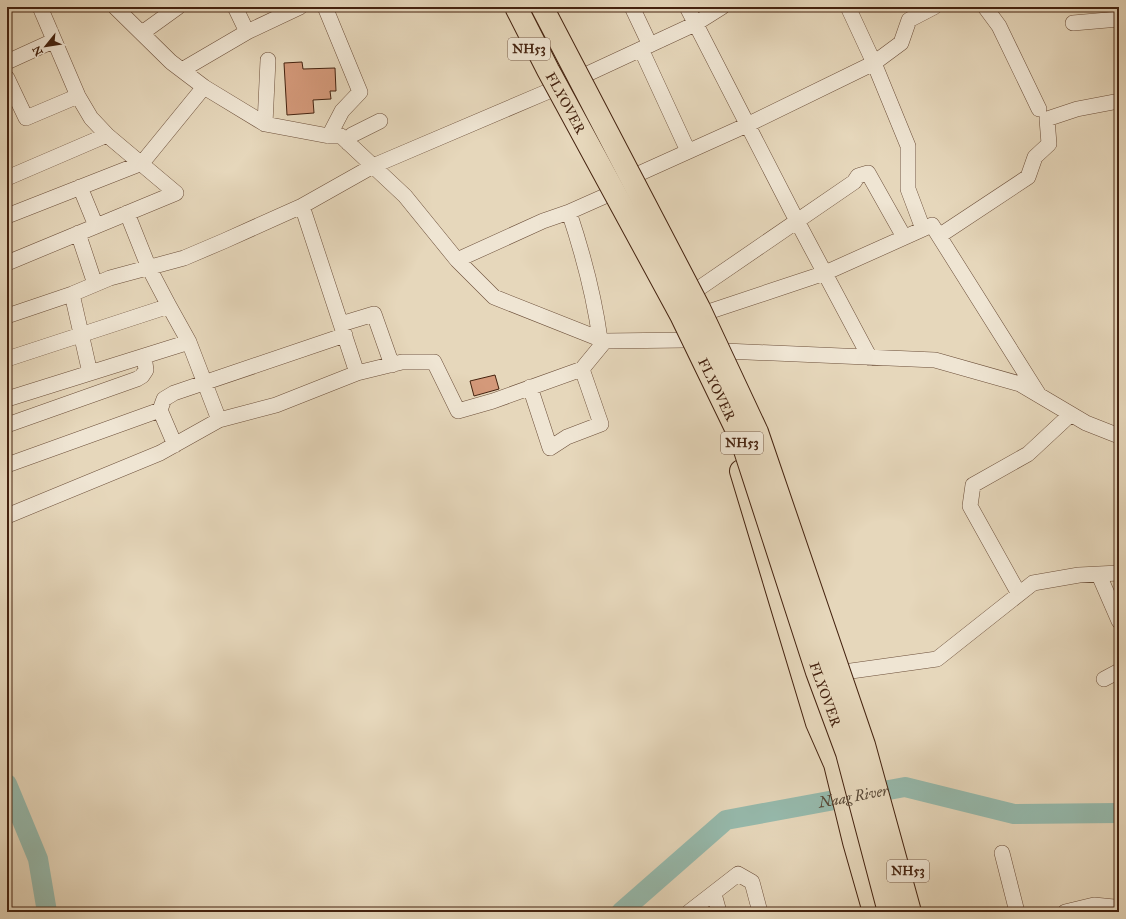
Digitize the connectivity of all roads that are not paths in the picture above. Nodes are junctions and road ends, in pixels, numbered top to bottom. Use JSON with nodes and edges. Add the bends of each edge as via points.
{"nodes":[{"id":1,"x":40,"y":7,"type":"edge"},
{"id":2,"x":115,"y":7,"type":"edge"},
{"id":3,"x":178,"y":7,"type":"edge"},
{"id":4,"x":235,"y":7,"type":"edge"},
{"id":5,"x":300,"y":7,"type":"edge"},
{"id":6,"x":325,"y":7,"type":"edge"},
{"id":7,"x":510,"y":7,"type":"edge"},
{"id":8,"x":516,"y":7,"type":"edge"},
{"id":9,"x":542,"y":7,"type":"edge"},
{"id":10,"x":548,"y":7,"type":"edge"},
{"id":11,"x":632,"y":7,"type":"edge"},
{"id":12,"x":687,"y":7,"type":"edge"},
{"id":13,"x":722,"y":7,"type":"edge"},
{"id":14,"x":848,"y":7,"type":"edge"},
{"id":15,"x":934,"y":7,"type":"edge"},
{"id":16,"x":985,"y":7,"type":"edge"},
{"id":17,"x":907,"y":14,"type":"edge"},
{"id":18,"x":1119,"y":19,"type":"edge"},
{"id":19,"x":1073,"y":23,"type":"dead end"},
{"id":20,"x":696,"y":24,"type":"junction"},
{"id":21,"x":247,"y":32,"type":"junction"},
{"id":22,"x":142,"y":33,"type":"junction"},
{"id":23,"x":53,"y":41,"type":"junction"},
{"id":24,"x":646,"y":47,"type":"junction"},
{"id":25,"x":268,"y":60,"type":"dead end"},
{"id":26,"x":7,"y":62,"type":"edge"},
{"id":27,"x":874,"y":63,"type":"junction"},
{"id":28,"x":182,"y":70,"type":"junction"},
{"id":29,"x":582,"y":76,"type":"junction"},
{"id":30,"x":7,"y":78,"type":"edge"},
{"id":31,"x":204,"y":87,"type":"junction"},
{"id":32,"x":549,"y":91,"type":"junction"},
{"id":33,"x":78,"y":96,"type":"junction"},
{"id":34,"x":1119,"y":101,"type":"edge"},
{"id":35,"x":1039,"y":109,"type":"dead end"},
{"id":36,"x":380,"y":121,"type":"dead end"},
{"id":37,"x":265,"y":124,"type":"junction"},
{"id":38,"x":747,"y":125,"type":"junction"},
{"id":39,"x":107,"y":135,"type":"junction"},
{"id":40,"x":329,"y":136,"type":"junction"},
{"id":41,"x":348,"y":143,"type":"junction"},
{"id":42,"x":688,"y":151,"type":"junction"},
{"id":43,"x":142,"y":163,"type":"junction"},
{"id":44,"x":373,"y":166,"type":"junction"},
{"id":45,"x":7,"y":178,"type":"edge"},
{"id":46,"x":641,"y":185,"type":"junction"},
{"id":47,"x":80,"y":187,"type":"junction"},
{"id":48,"x":609,"y":204,"type":"junction"},
{"id":49,"x":302,"y":206,"type":"junction"},
{"id":50,"x":569,"y":212,"type":"junction"},
{"id":51,"x":126,"y":213,"type":"junction"},
{"id":52,"x":7,"y":216,"type":"edge"},
{"id":53,"x":796,"y":220,"type":"junction"},
{"id":54,"x":96,"y":226,"type":"junction"},
{"id":55,"x":923,"y":229,"type":"junction"},
{"id":56,"x":78,"y":233,"type":"junction"},
{"id":57,"x":939,"y":236,"type":"junction"},
{"id":58,"x":904,"y":237,"type":"junction"},
{"id":59,"x":457,"y":260,"type":"junction"},
{"id":60,"x":7,"y":263,"type":"edge"},
{"id":61,"x":149,"y":268,"type":"junction"},
{"id":62,"x":826,"y":273,"type":"junction"},
{"id":63,"x":95,"y":284,"type":"junction"},
{"id":64,"x":695,"y":291,"type":"junction"},
{"id":65,"x":72,"y":294,"type":"junction"},
{"id":66,"x":170,"y":306,"type":"junction"},
{"id":67,"x":708,"y":312,"type":"junction"},
{"id":68,"x":7,"y":316,"type":"edge"},
{"id":69,"x":343,"y":330,"type":"junction"},
{"id":70,"x":81,"y":335,"type":"junction"},
{"id":71,"x":603,"y":340,"type":"junction"},
{"id":72,"x":685,"y":340,"type":"junction"},
{"id":73,"x":189,"y":342,"type":"junction"},
{"id":74,"x":725,"y":351,"type":"junction"},
{"id":75,"x":144,"y":356,"type":"junction"},
{"id":76,"x":870,"y":358,"type":"junction"},
{"id":77,"x":7,"y":359,"type":"edge"},
{"id":78,"x":392,"y":365,"type":"junction"},
{"id":79,"x":582,"y":369,"type":"junction"},
{"id":80,"x":90,"y":373,"type":"junction"},
{"id":81,"x":357,"y":373,"type":"junction"},
{"id":82,"x":203,"y":382,"type":"junction"},
{"id":83,"x":530,"y":387,"type":"junction"},
{"id":84,"x":1038,"y":395,"type":"junction"},
{"id":85,"x":7,"y":399,"type":"edge"},
{"id":86,"x":160,"y":410,"type":"junction"},
{"id":87,"x":1071,"y":414,"type":"junction"},
{"id":88,"x":219,"y":420,"type":"junction"},
{"id":89,"x":7,"y":425,"type":"edge"},
{"id":90,"x":1119,"y":436,"type":"edge"},
{"id":91,"x":174,"y":445,"type":"junction"},
{"id":92,"x":7,"y":465,"type":"edge"},
{"id":93,"x":7,"y":516,"type":"edge"},
{"id":94,"x":1119,"y":573,"type":"edge"},
{"id":95,"x":1099,"y":575,"type":"junction"},
{"id":96,"x":1019,"y":594,"type":"junction"},
{"id":97,"x":1119,"y":621,"type":"edge"},
{"id":98,"x":1119,"y":671,"type":"edge"},
{"id":99,"x":844,"y":672,"type":"junction"},
{"id":100,"x":1104,"y":679,"type":"dead end"},
{"id":101,"x":874,"y":754,"type":"junction"},
{"id":102,"x":835,"y":764,"type":"junction"},
{"id":103,"x":1002,"y":853,"type":"dead end"},
{"id":104,"x":714,"y":894,"type":"junction"},
{"id":105,"x":688,"y":912,"type":"edge"},
{"id":106,"x":719,"y":912,"type":"edge"},
{"id":107,"x":760,"y":912,"type":"edge"},
{"id":108,"x":874,"y":912,"type":"edge"},
{"id":109,"x":889,"y":912,"type":"edge"},
{"id":110,"x":910,"y":912,"type":"edge"},
{"id":111,"x":921,"y":912,"type":"edge"},
{"id":112,"x":1017,"y":912,"type":"edge"},
{"id":113,"x":1065,"y":912,"type":"edge"},
{"id":114,"x":1117,"y":912,"type":"edge"}],
"edges":[{"from":1,"to":23,"type":"street"},
{"from":2,"to":22,"type":"street"},
{"from":3,"to":22,"type":"street"},
{"from":4,"to":21,"type":"street"},
{"from":5,"to":21,"type":"street"},
{"from":6,"to":40,"type":"street","via":[[360,92],[342,111]]},
{"from":7,"to":32,"type":"highway","number":"NH53"},
{"from":8,"to":109,"type":"highway","name":"FLYOVER","number":"NH53","bridge":true,"via":[[681,315],[742,442],[846,753]]},
{"from":9,"to":110,"type":"highway","name":"FLYOVER","number":"NH53","bridge":true,"via":[[699,308],[757,432],[864,745]]},
{"from":10,"to":29,"type":"highway","number":"NH53"},
{"from":11,"to":24,"type":"street"},
{"from":12,"to":20,"type":"street"},
{"from":13,"to":20,"type":"street"},
{"from":14,"to":27,"type":"street"},
{"from":15,"to":17,"type":"street"},
{"from":16,"to":35,"type":"street","via":[[999,26]]},
{"from":17,"to":27,"type":"street","via":[[901,43]]},
{"from":18,"to":19,"type":"street"},
{"from":20,"to":24,"type":"street"},
{"from":20,"to":38,"type":"street"},
{"from":21,"to":28,"type":"street"},
{"from":22,"to":28,"type":"street"},
{"from":23,"to":26,"type":"street"},
{"from":23,"to":33,"type":"street"},
{"from":24,"to":29,"type":"street"},
{"from":24,"to":42,"type":"street"},
{"from":25,"to":37,"type":"street"},
{"from":27,"to":38,"type":"street"},
{"from":27,"to":55,"type":"street","via":[[908,146],[908,189]]},
{"from":28,"to":31,"type":"street"},
{"from":29,"to":46,"type":"highway","number":"NH53"},
{"from":30,"to":33,"type":"street","via":[[26,118]]},
{"from":31,"to":37,"type":"street"},
{"from":31,"to":43,"type":"street"},
{"from":32,"to":44,"type":"street"},
{"from":32,"to":48,"type":"highway","number":"NH53"},
{"from":33,"to":39,"type":"street","via":[[91,118]]},
{"from":34,"to":57,"type":"street","via":[[1077,109],[1047,119],[1049,144],[1035,157],[1028,177]]},
{"from":36,"to":41,"type":"street","via":[[352,135]]},
{"from":37,"to":40,"type":"street"},
{"from":38,"to":42,"type":"street"},
{"from":38,"to":53,"type":"street"},
{"from":39,"to":43,"type":"street"},
{"from":39,"to":45,"type":"street"},
{"from":40,"to":41,"type":"street","via":[[341,136]]},
{"from":41,"to":44,"type":"street"},
{"from":42,"to":46,"type":"street"},
{"from":43,"to":47,"type":"street"},
{"from":43,"to":51,"type":"street","via":[[176,193]]},
{"from":44,"to":49,"type":"street"},
{"from":44,"to":59,"type":"street","via":[[405,196]]},
{"from":46,"to":48,"type":"highway"},
{"from":46,"to":64,"type":"highway","number":"NH53"},
{"from":47,"to":52,"type":"street"},
{"from":47,"to":54,"type":"street"},
{"from":48,"to":50,"type":"street"},
{"from":48,"to":72,"type":"highway","number":"NH53"},
{"from":49,"to":61,"type":"street","via":[[191,255]]},
{"from":49,"to":69,"type":"street"},
{"from":50,"to":59,"type":"street"},
{"from":50,"to":71,"type":"street","via":[[583,252]]},
{"from":51,"to":54,"type":"street"},
{"from":51,"to":61,"type":"street"},
{"from":53,"to":58,"type":"street","via":[[854,182],[858,176],[868,173]]},
{"from":53,"to":62,"type":"street"},
{"from":53,"to":64,"type":"street"},
{"from":54,"to":56,"type":"street"},
{"from":55,"to":57,"type":"street","via":[[932,225]]},
{"from":55,"to":58,"type":"street"},
{"from":56,"to":60,"type":"street"},
{"from":56,"to":63,"type":"street"},
{"from":57,"to":84,"type":"street"},
{"from":58,"to":62,"type":"street"},
{"from":59,"to":71,"type":"street","via":[[494,297]]},
{"from":61,"to":63,"type":"street"},
{"from":61,"to":66,"type":"street"},
{"from":62,"to":67,"type":"street"},
{"from":62,"to":76,"type":"street"},
{"from":63,"to":65,"type":"street"},
{"from":64,"to":67,"type":"highway","number":"NH53"},
{"from":65,"to":68,"type":"street"},
{"from":65,"to":70,"type":"street"},
{"from":66,"to":70,"type":"street"},
{"from":66,"to":73,"type":"street"},
{"from":67,"to":72,"type":"street"},
{"from":67,"to":74,"type":"highway","number":"NH53"},
{"from":69,"to":78,"type":"street","via":[[374,314]]},
{"from":69,"to":81,"type":"street"},
{"from":69,"to":82,"type":"street"},
{"from":70,"to":77,"type":"street"},
{"from":70,"to":80,"type":"street"},
{"from":71,"to":72,"type":"street"},
{"from":71,"to":79,"type":"street"},
{"from":72,"to":102,"type":"highway","number":"NH53","via":[[716,400],[817,723]]},
{"from":73,"to":75,"type":"street"},
{"from":73,"to":82,"type":"street"},
{"from":74,"to":76,"type":"street"},
{"from":74,"to":99,"type":"highway","number":"NH53","via":[[736,368],[761,430],[820,610]]},
{"from":75,"to":80,"type":"street"},
{"from":75,"to":89,"type":"street","via":[[146,370],[137,379]]},
{"from":76,"to":84,"type":"street","via":[[935,360],[1020,384]]},
{"from":78,"to":81,"type":"street"},
{"from":78,"to":83,"type":"street","via":[[402,362],[434,362],[458,411],[493,402]]},
{"from":79,"to":83,"type":"street"},
{"from":79,"to":83,"type":"street","via":[[600,424],[567,437],[550,448]]},
{"from":80,"to":85,"type":"street"},
{"from":81,"to":88,"type":"street","via":[[276,405]]},
{"from":82,"to":86,"type":"street","via":[[164,399]]},
{"from":82,"to":88,"type":"street"},
{"from":84,"to":87,"type":"street"},
{"from":86,"to":91,"type":"street"},
{"from":86,"to":92,"type":"street"},
{"from":87,"to":90,"type":"street"},
{"from":87,"to":96,"type":"street","via":[[1028,454],[973,485],[970,506]]},
{"from":88,"to":91,"type":"street"},
{"from":91,"to":93,"type":"street"},
{"from":94,"to":95,"type":"street"},
{"from":95,"to":96,"type":"street","via":[[1033,583]]},
{"from":95,"to":97,"type":"street"},
{"from":96,"to":99,"type":"street","via":[[937,659]]},
{"from":98,"to":100,"type":"street"},
{"from":99,"to":101,"type":"highway","number":"NH53"},
{"from":101,"to":102,"type":"highway"},
{"from":101,"to":111,"type":"highway","number":"NH53"},
{"from":102,"to":108,"type":"highway","number":"NH53"},
{"from":103,"to":112,"type":"street"},
{"from":104,"to":105,"type":"street"},
{"from":104,"to":106,"type":"street"},
{"from":104,"to":107,"type":"street","via":[[738,874],[752,882]]},
{"from":113,"to":114,"type":"street","via":[[1094,905],[1114,907]]}]}
